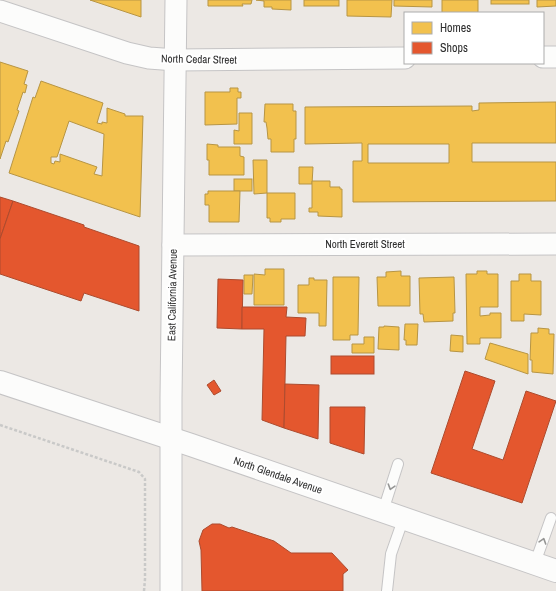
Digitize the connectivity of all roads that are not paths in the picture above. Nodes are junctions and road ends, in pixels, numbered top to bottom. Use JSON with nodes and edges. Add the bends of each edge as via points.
{"nodes":[{"id":1,"x":176,"y":0,"type":"edge"},
{"id":2,"x":0,"y":11,"type":"edge"},
{"id":3,"x":544,"y":57,"type":"edge"},
{"id":4,"x":556,"y":57,"type":"edge"},
{"id":5,"x":404,"y":58,"type":"edge"},
{"id":6,"x":176,"y":60,"type":"junction"},
{"id":7,"x":556,"y":244,"type":"edge"},
{"id":8,"x":173,"y":245,"type":"junction"},
{"id":9,"x":0,"y":382,"type":"edge"},
{"id":10,"x":171,"y":438,"type":"junction"},
{"id":11,"x":398,"y":464,"type":"dead end"},
{"id":12,"x":394,"y":514,"type":"junction"},
{"id":13,"x":551,"y":518,"type":"dead end"},
{"id":14,"x":536,"y":563,"type":"junction"},
{"id":15,"x":556,"y":570,"type":"edge"},
{"id":16,"x":171,"y":591,"type":"edge"},
{"id":17,"x":387,"y":591,"type":"edge"}],
"edges":[{"from":1,"to":6,"type":"street","name":"East California Avenue"},
{"from":2,"to":6,"type":"street","name":"North Cedar Street","via":[[127,53]]},
{"from":3,"to":4,"type":"street"},
{"from":5,"to":6,"type":"street","name":"North Cedar Street"},
{"from":6,"to":8,"type":"street","name":"East California Avenue"},
{"from":7,"to":8,"type":"street","name":"North Everett Street"},
{"from":8,"to":10,"type":"street","name":"East California Avenue"},
{"from":9,"to":10,"type":"main road","name":"North Glendale Avenue"},
{"from":10,"to":12,"type":"main road","name":"North Glendale Avenue"},
{"from":10,"to":16,"type":"street","name":"East California Avenue"},
{"from":11,"to":12,"type":"lane","one_way":true},
{"from":12,"to":14,"type":"main road","name":"North Glendale Avenue"},
{"from":12,"to":17,"type":"lane"},
{"from":14,"to":13,"type":"lane","one_way":true},
{"from":14,"to":15,"type":"main road","name":"North Glendale Avenue"}]}
